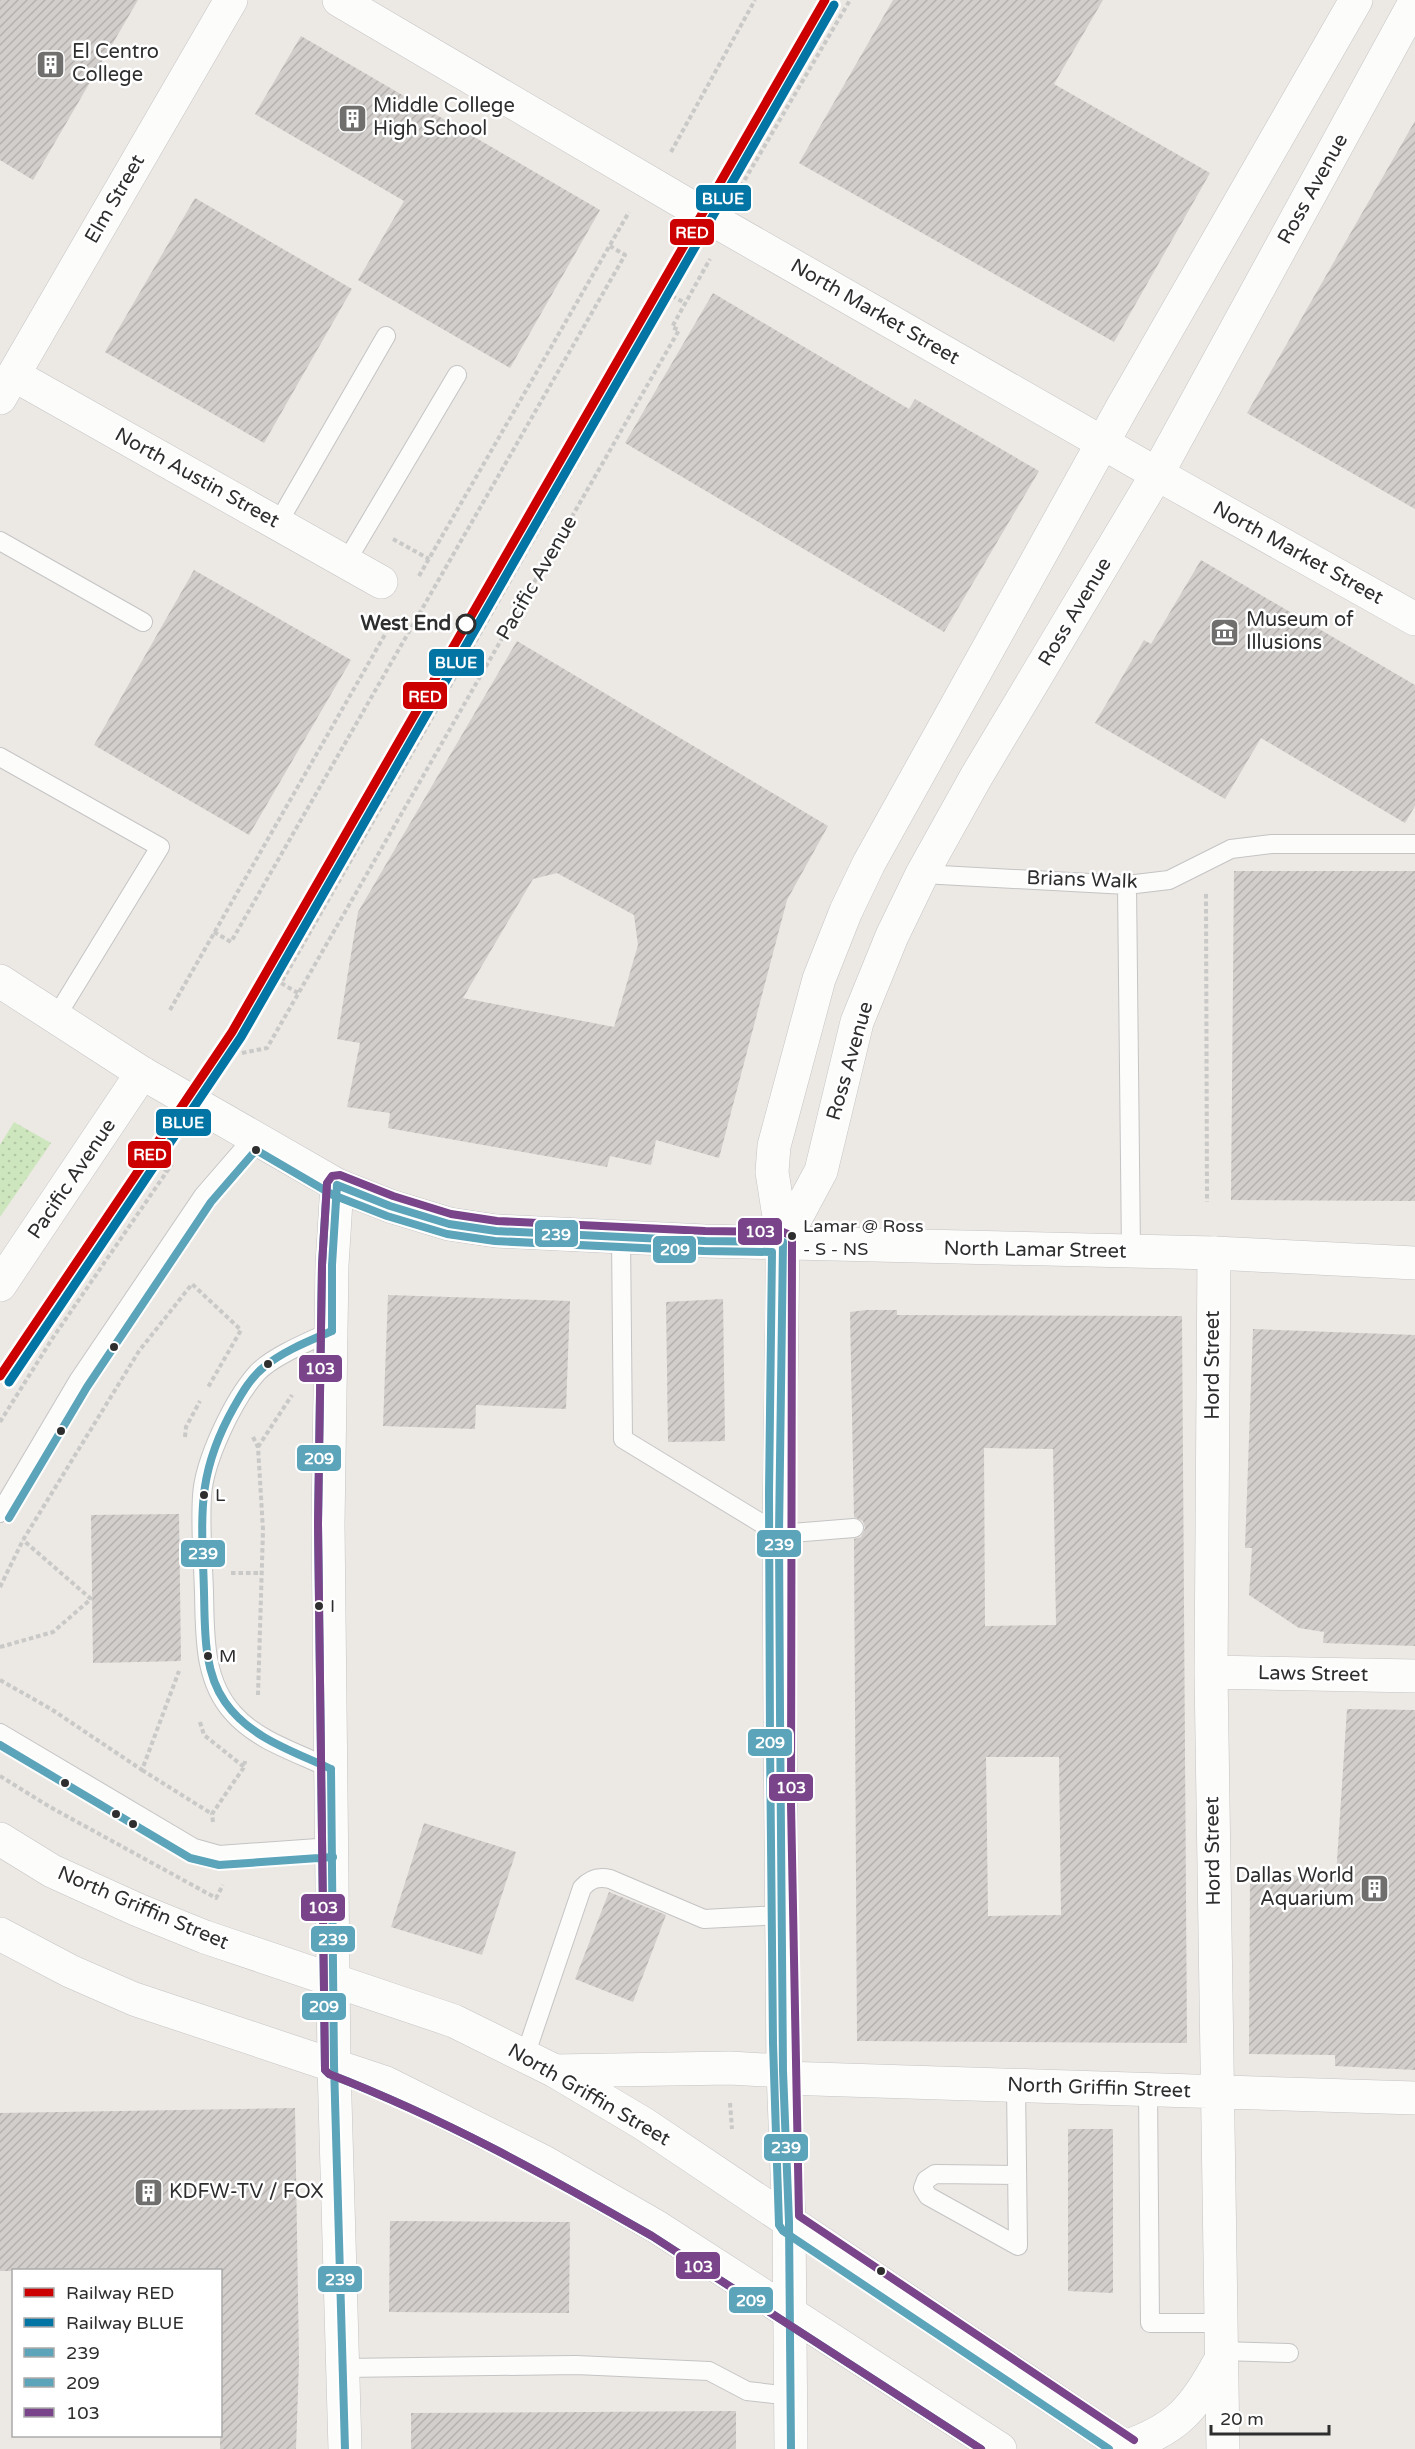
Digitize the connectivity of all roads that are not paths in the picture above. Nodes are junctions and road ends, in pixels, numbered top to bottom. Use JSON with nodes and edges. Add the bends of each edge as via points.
{"nodes":[{"id":1,"x":231,"y":0,"type":"edge"},
{"id":2,"x":339,"y":0,"type":"edge"},
{"id":3,"x":1356,"y":0,"type":"edge"},
{"id":4,"x":1410,"y":5,"type":"edge"},
{"id":5,"x":386,"y":336,"type":"dead end"},
{"id":6,"x":457,"y":375,"type":"dead end"},
{"id":7,"x":7,"y":387,"type":"edge"},
{"id":8,"x":1103,"y":442,"type":"junction"},
{"id":9,"x":1157,"y":474,"type":"junction"},
{"id":10,"x":278,"y":523,"type":"junction"},
{"id":11,"x":0,"y":541,"type":"edge"},
{"id":12,"x":346,"y":562,"type":"junction"},
{"id":13,"x":381,"y":582,"type":"dead end"},
{"id":14,"x":1415,"y":619,"type":"edge"},
{"id":15,"x":143,"y":622,"type":"dead end"},
{"id":16,"x":930,"y":752,"type":"junction"},
{"id":17,"x":0,"y":757,"type":"edge"},
{"id":18,"x":976,"y":777,"type":"junction"},
{"id":19,"x":1415,"y":844,"type":"edge"},
{"id":20,"x":922,"y":874,"type":"junction"},
{"id":21,"x":1127,"y":885,"type":"junction"},
{"id":22,"x":0,"y":981,"type":"edge"},
{"id":23,"x":56,"y":1017,"type":"junction"},
{"id":24,"x":142,"y":1073,"type":"junction"},
{"id":25,"x":254,"y":1137,"type":"junction"},
{"id":26,"x":337,"y":1185,"type":"junction"},
{"id":27,"x":621,"y":1237,"type":"junction"},
{"id":28,"x":783,"y":1242,"type":"junction"},
{"id":29,"x":1131,"y":1252,"type":"junction"},
{"id":30,"x":1214,"y":1253,"type":"junction"},
{"id":31,"x":1415,"y":1263,"type":"edge"},
{"id":32,"x":0,"y":1285,"type":"edge"},
{"id":33,"x":332,"y":1331,"type":"junction"},
{"id":34,"x":0,"y":1513,"type":"edge"},
{"id":35,"x":854,"y":1528,"type":"dead end"},
{"id":36,"x":779,"y":1534,"type":"junction"},
{"id":37,"x":1211,"y":1672,"type":"junction"},
{"id":38,"x":1415,"y":1676,"type":"edge"},
{"id":39,"x":0,"y":1733,"type":"edge"},
{"id":40,"x":331,"y":1769,"type":"junction"},
{"id":41,"x":0,"y":1839,"type":"edge"},
{"id":42,"x":332,"y":1847,"type":"junction"},
{"id":43,"x":781,"y":1915,"type":"junction"},
{"id":44,"x":0,"y":1934,"type":"edge"},
{"id":45,"x":333,"y":1978,"type":"junction"},
{"id":46,"x":525,"y":2056,"type":"junction"},
{"id":47,"x":334,"y":2065,"type":"junction"},
{"id":48,"x":555,"y":2071,"type":"junction"},
{"id":49,"x":783,"y":2074,"type":"junction"},
{"id":50,"x":1016,"y":2085,"type":"junction"},
{"id":51,"x":1148,"y":2090,"type":"junction"},
{"id":52,"x":1216,"y":2091,"type":"junction"},
{"id":53,"x":1415,"y":2098,"type":"edge"},
{"id":54,"x":1017,"y":2175,"type":"junction"},
{"id":55,"x":789,"y":2222,"type":"junction"},
{"id":56,"x":789,"y":2312,"type":"junction"},
{"id":57,"x":1220,"y":2345,"type":"junction"},
{"id":58,"x":1289,"y":2353,"type":"dead end"},
{"id":59,"x":343,"y":2368,"type":"junction"},
{"id":60,"x":791,"y":2396,"type":"junction"},
{"id":61,"x":1127,"y":2448,"type":"edge"},
{"id":62,"x":345,"y":2449,"type":"edge"},
{"id":63,"x":791,"y":2449,"type":"edge"},
{"id":64,"x":1000,"y":2449,"type":"edge"},
{"id":65,"x":1223,"y":2449,"type":"edge"}],
"edges":[{"from":1,"to":7,"type":"main road","name":"Elm Street"},
{"from":2,"to":8,"type":"main road","name":"North Market Street"},
{"from":3,"to":8,"type":"main road","name":"Ross Avenue"},
{"from":4,"to":9,"type":"main road","name":"Ross Avenue"},
{"from":5,"to":10,"type":"lane"},
{"from":6,"to":12,"type":"lane"},
{"from":7,"to":10,"type":"main road","name":"North Austin Street"},
{"from":8,"to":9,"type":"main road","name":"North Market Street"},
{"from":8,"to":16,"type":"main road","name":"Ross Avenue"},
{"from":9,"to":14,"type":"main road","name":"North Market Street"},
{"from":9,"to":18,"type":"main road","name":"Ross Avenue"},
{"from":10,"to":12,"type":"main road","name":"North Austin Street"},
{"from":11,"to":15,"type":"lane"},
{"from":12,"to":13,"type":"main road","name":"North Austin Street"},
{"from":16,"to":18,"type":"main road"},
{"from":16,"to":28,"type":"main road","name":"Ross Avenue","via":[[869,862],[819,979],[774,1146],[772,1172]]},
{"from":17,"to":23,"type":"lane","via":[[160,847]]},
{"from":18,"to":20,"type":"main road","name":"Ross Avenue"},
{"from":19,"to":21,"type":"lane","name":"Brians Walk","via":[[1272,844],[1231,849],[1169,880]]},
{"from":20,"to":21,"type":"lane","name":"Brians Walk"},
{"from":20,"to":28,"type":"main road","name":"Ross Avenue","via":[[891,936],[857,1023],[821,1172]]},
{"from":21,"to":29,"type":"lane"},
{"from":22,"to":23,"type":"main road","name":"North Lamar Street"},
{"from":23,"to":24,"type":"main road","name":"North Lamar Street"},
{"from":24,"to":25,"type":"main road","name":"North Lamar Street"},
{"from":24,"to":32,"type":"main road","name":"Pacific Avenue"},
{"from":25,"to":26,"type":"main road","name":"North Lamar Street"},
{"from":25,"to":34,"type":"lane","via":[[203,1196],[78,1381]]},
{"from":26,"to":27,"type":"main road","name":"North Lamar Street","via":[[449,1224],[496,1232]]},
{"from":26,"to":33,"type":"main road"},
{"from":27,"to":28,"type":"main road","name":"North Lamar Street"},
{"from":27,"to":36,"type":"lane","via":[[623,1439]]},
{"from":28,"to":29,"type":"main road","name":"North Lamar Street"},
{"from":28,"to":36,"type":"main road","name":"Ross Avenue"},
{"from":29,"to":30,"type":"main road","name":"North Lamar Street"},
{"from":30,"to":31,"type":"main road","name":"North Lamar Street"},
{"from":30,"to":37,"type":"main road","name":"Hord Street"},
{"from":33,"to":40,"type":"main road","via":[[328,1524]]},
{"from":33,"to":40,"type":"lane","via":[[296,1347],[258,1372],[215,1444],[202,1494],[206,1655],[217,1687],[231,1712],[251,1730]]},
{"from":35,"to":36,"type":"lane"},
{"from":36,"to":43,"type":"main road","name":"Ross Avenue"},
{"from":37,"to":38,"type":"main road","name":"Laws Street"},
{"from":37,"to":52,"type":"main road","name":"Hord Street"},
{"from":39,"to":42,"type":"lane","via":[[194,1848],[219,1856]]},
{"from":40,"to":42,"type":"main road"},
{"from":41,"to":45,"type":"main road","name":"North Griffin Street","via":[[52,1871],[128,1906],[205,1937]]},
{"from":42,"to":45,"type":"main road"},
{"from":43,"to":46,"type":"lane","via":[[704,1919],[610,1879],[587,1882],[579,1895]]},
{"from":43,"to":49,"type":"main road","name":"Ross Avenue"},
{"from":44,"to":47,"type":"main road","via":[[134,1999]]},
{"from":45,"to":46,"type":"main road","name":"North Griffin Street","via":[[454,2021]]},
{"from":45,"to":47,"type":"main road"},
{"from":46,"to":48,"type":"main road","name":"North Griffin Street"},
{"from":47,"to":56,"type":"main road","via":[[386,2083],[544,2162],[657,2227]]},
{"from":47,"to":59,"type":"main road"},
{"from":48,"to":49,"type":"main road","name":"North Griffin Street","via":[[730,2068]]},
{"from":48,"to":55,"type":"main road","name":"North Griffin Street","via":[[644,2124]]},
{"from":49,"to":50,"type":"main road","name":"North Griffin Street"},
{"from":49,"to":55,"type":"main road","name":"Ross Avenue"},
{"from":50,"to":51,"type":"main road","name":"North Griffin Street"},
{"from":50,"to":54,"type":"lane"},
{"from":51,"to":52,"type":"main road","name":"North Griffin Street"},
{"from":51,"to":57,"type":"lane","via":[[1150,2323]]},
{"from":52,"to":53,"type":"main road","name":"North Griffin Street"},
{"from":52,"to":57,"type":"main road","name":"Hord Street"},
{"from":54,"to":54,"type":"lane","via":[[1018,2246],[928,2196],[923,2188],[935,2174]]},
{"from":55,"to":56,"type":"main road","name":"Ross Avenue"},
{"from":55,"to":61,"type":"main road","name":"North Griffin Street"},
{"from":56,"to":60,"type":"main road","name":"Ross Avenue"},
{"from":56,"to":64,"type":"main road"},
{"from":57,"to":58,"type":"lane"},
{"from":57,"to":61,"type":"main road","via":[[1198,2399],[1177,2421],[1152,2438]]},
{"from":57,"to":65,"type":"main road","name":"Hord Street"},
{"from":59,"to":60,"type":"lane","via":[[576,2365],[709,2371],[747,2391]]},
{"from":59,"to":62,"type":"main road"},
{"from":60,"to":63,"type":"main road","name":"Ross Avenue"}]}
